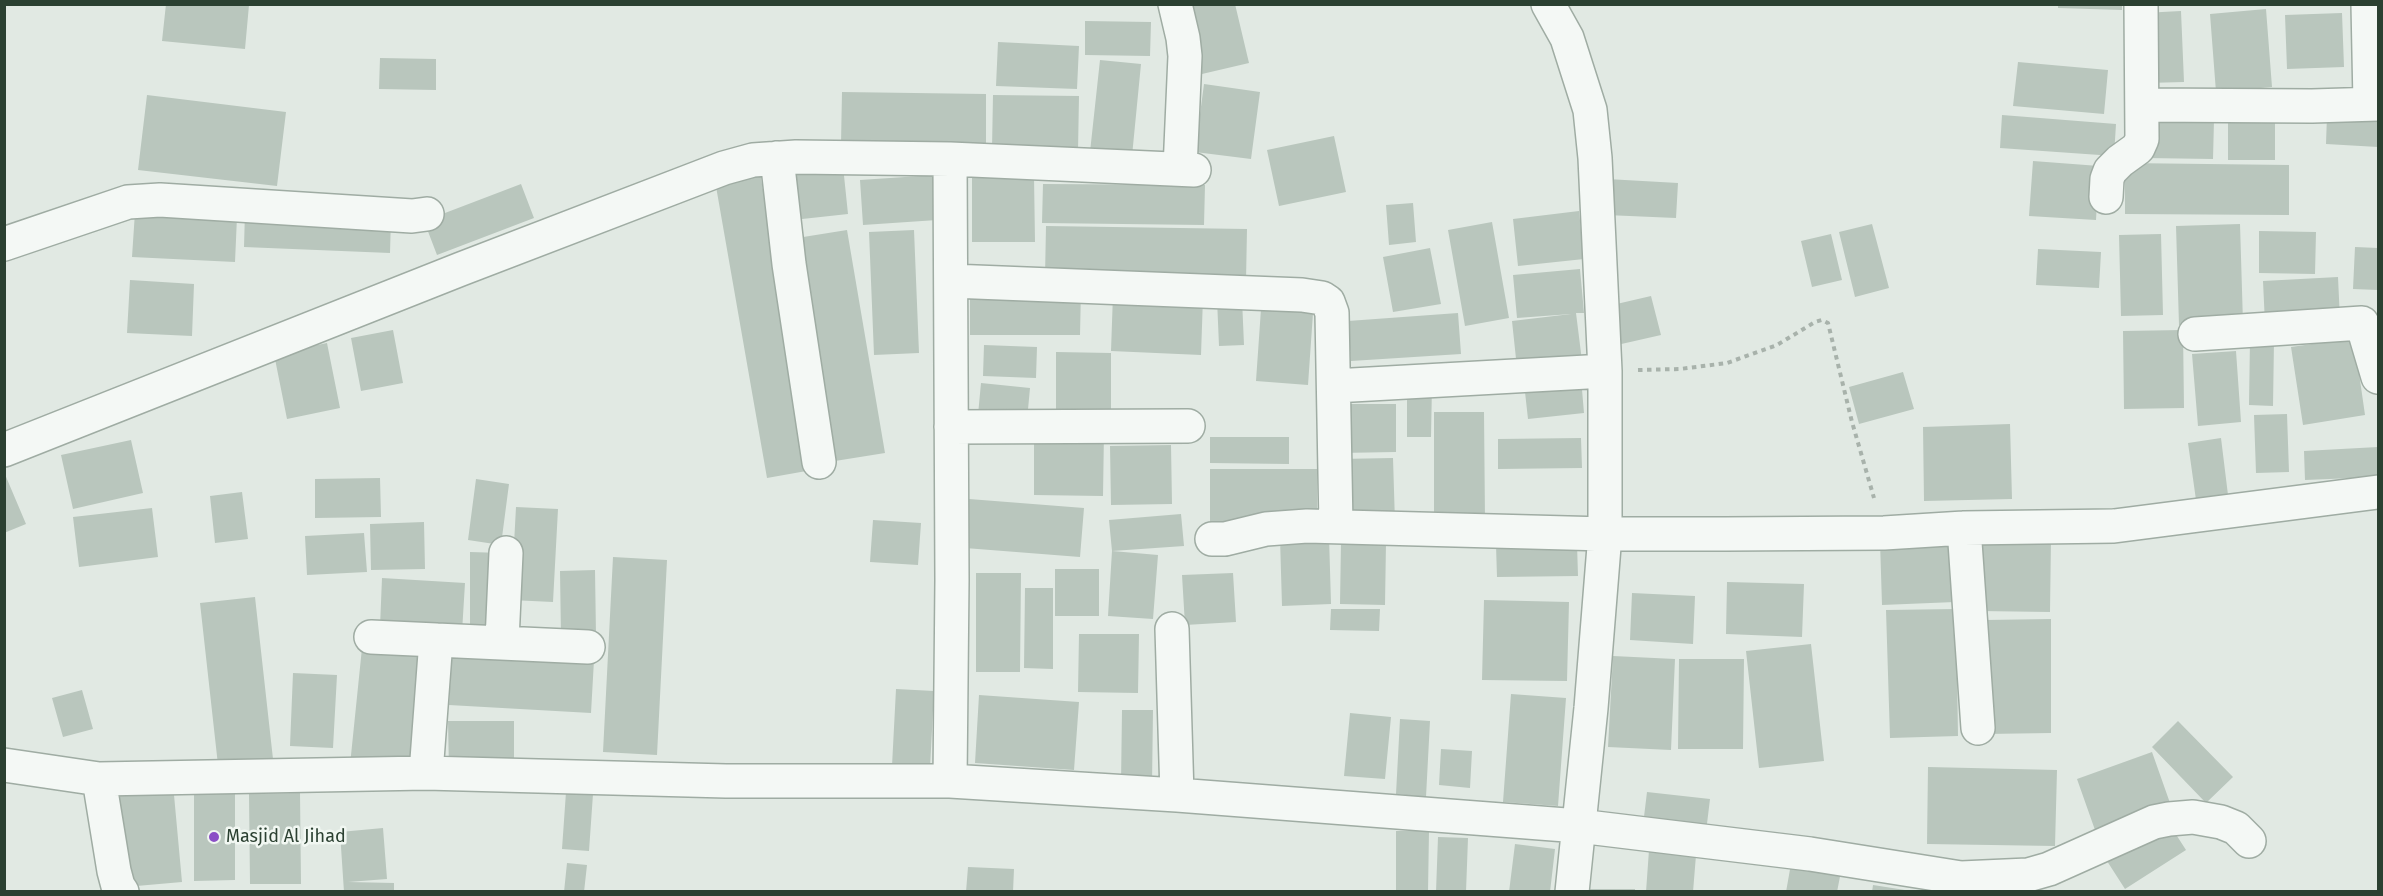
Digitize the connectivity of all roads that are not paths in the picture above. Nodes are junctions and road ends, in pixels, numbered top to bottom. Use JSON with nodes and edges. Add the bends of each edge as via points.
{"nodes":[{"id":1,"x":1174,"y":4,"type":"edge"},
{"id":2,"x":1548,"y":4,"type":"edge"},
{"id":3,"x":2141,"y":4,"type":"edge"},
{"id":4,"x":2368,"y":4,"type":"edge"},
{"id":5,"x":2374,"y":103,"type":"edge"},
{"id":6,"x":2142,"y":105,"type":"junction"},
{"id":7,"x":777,"y":158,"type":"junction"},
{"id":8,"x":950,"y":159,"type":"junction"},
{"id":9,"x":2106,"y":197,"type":"dead end"},
{"id":10,"x":427,"y":214,"type":"dead end"},
{"id":11,"x":4,"y":244,"type":"edge"},
{"id":12,"x":951,"y":282,"type":"junction"},
{"id":13,"x":2195,"y":334,"type":"dead end"},
{"id":14,"x":1605,"y":371,"type":"junction"},
{"id":15,"x":2379,"y":377,"type":"edge"},
{"id":16,"x":1334,"y":386,"type":"junction"},
{"id":17,"x":1188,"y":426,"type":"dead end"},
{"id":18,"x":951,"y":428,"type":"junction"},
{"id":19,"x":4,"y":450,"type":"edge"},
{"id":20,"x":819,"y":462,"type":"dead end"},
{"id":21,"x":2379,"y":492,"type":"edge"},
{"id":22,"x":1336,"y":526,"type":"junction"},
{"id":23,"x":1964,"y":528,"type":"junction"},
{"id":24,"x":1605,"y":534,"type":"junction"},
{"id":25,"x":1212,"y":539,"type":"dead end"},
{"id":26,"x":506,"y":553,"type":"dead end"},
{"id":27,"x":1172,"y":629,"type":"dead end"},
{"id":28,"x":371,"y":637,"type":"dead end"},
{"id":29,"x":436,"y":640,"type":"junction"},
{"id":30,"x":502,"y":641,"type":"junction"},
{"id":31,"x":588,"y":647,"type":"dead end"},
{"id":32,"x":1978,"y":728,"type":"dead end"},
{"id":33,"x":4,"y":765,"type":"edge"},
{"id":34,"x":426,"y":773,"type":"junction"},
{"id":35,"x":99,"y":779,"type":"junction"},
{"id":36,"x":950,"y":781,"type":"junction"},
{"id":37,"x":1177,"y":795,"type":"junction"},
{"id":38,"x":1579,"y":826,"type":"junction"},
{"id":39,"x":2249,"y":841,"type":"dead end"},
{"id":40,"x":1960,"y":885,"type":"edge"},
{"id":41,"x":122,"y":891,"type":"edge"},
{"id":42,"x":1572,"y":891,"type":"edge"}],
"edges":[{"from":1,"to":8,"type":"street","via":[[1185,56],[1187,169]]},
{"from":2,"to":14,"type":"street","via":[[1566,38],[1590,110]]},
{"from":3,"to":6,"type":"street"},
{"from":4,"to":5,"type":"street"},
{"from":5,"to":6,"type":"street"},
{"from":6,"to":9,"type":"street","via":[[2140,144],[2110,171]]},
{"from":7,"to":8,"type":"street"},
{"from":7,"to":19,"type":"street","via":[[724,168]]},
{"from":7,"to":20,"type":"street"},
{"from":8,"to":12,"type":"street"},
{"from":10,"to":11,"type":"street","via":[[160,200],[128,202]]},
{"from":12,"to":16,"type":"street","via":[[1302,294],[1322,298],[1332,314]]},
{"from":12,"to":18,"type":"street"},
{"from":13,"to":15,"type":"street","via":[[2362,323]]},
{"from":14,"to":16,"type":"street"},
{"from":14,"to":24,"type":"street"},
{"from":16,"to":22,"type":"street"},
{"from":17,"to":18,"type":"street"},
{"from":18,"to":36,"type":"street"},
{"from":21,"to":23,"type":"street","via":[[2114,526]]},
{"from":22,"to":24,"type":"street"},
{"from":22,"to":25,"type":"street","via":[[1266,530]]},
{"from":23,"to":24,"type":"street","via":[[1884,533]]},
{"from":23,"to":32,"type":"street"},
{"from":24,"to":38,"type":"street"},
{"from":26,"to":30,"type":"street"},
{"from":27,"to":37,"type":"street"},
{"from":28,"to":29,"type":"street"},
{"from":29,"to":30,"type":"street"},
{"from":29,"to":34,"type":"street"},
{"from":30,"to":31,"type":"street"},
{"from":33,"to":35,"type":"street"},
{"from":34,"to":35,"type":"street"},
{"from":34,"to":36,"type":"street","via":[[726,781]]},
{"from":35,"to":41,"type":"street","via":[[114,871]]},
{"from":36,"to":37,"type":"street"},
{"from":37,"to":38,"type":"street"},
{"from":38,"to":40,"type":"street","via":[[1810,854]]},
{"from":38,"to":42,"type":"street"},
{"from":39,"to":40,"type":"street","via":[[2236,828],[2221,822],[2193,817],[2169,819],[2028,876]]}]}
